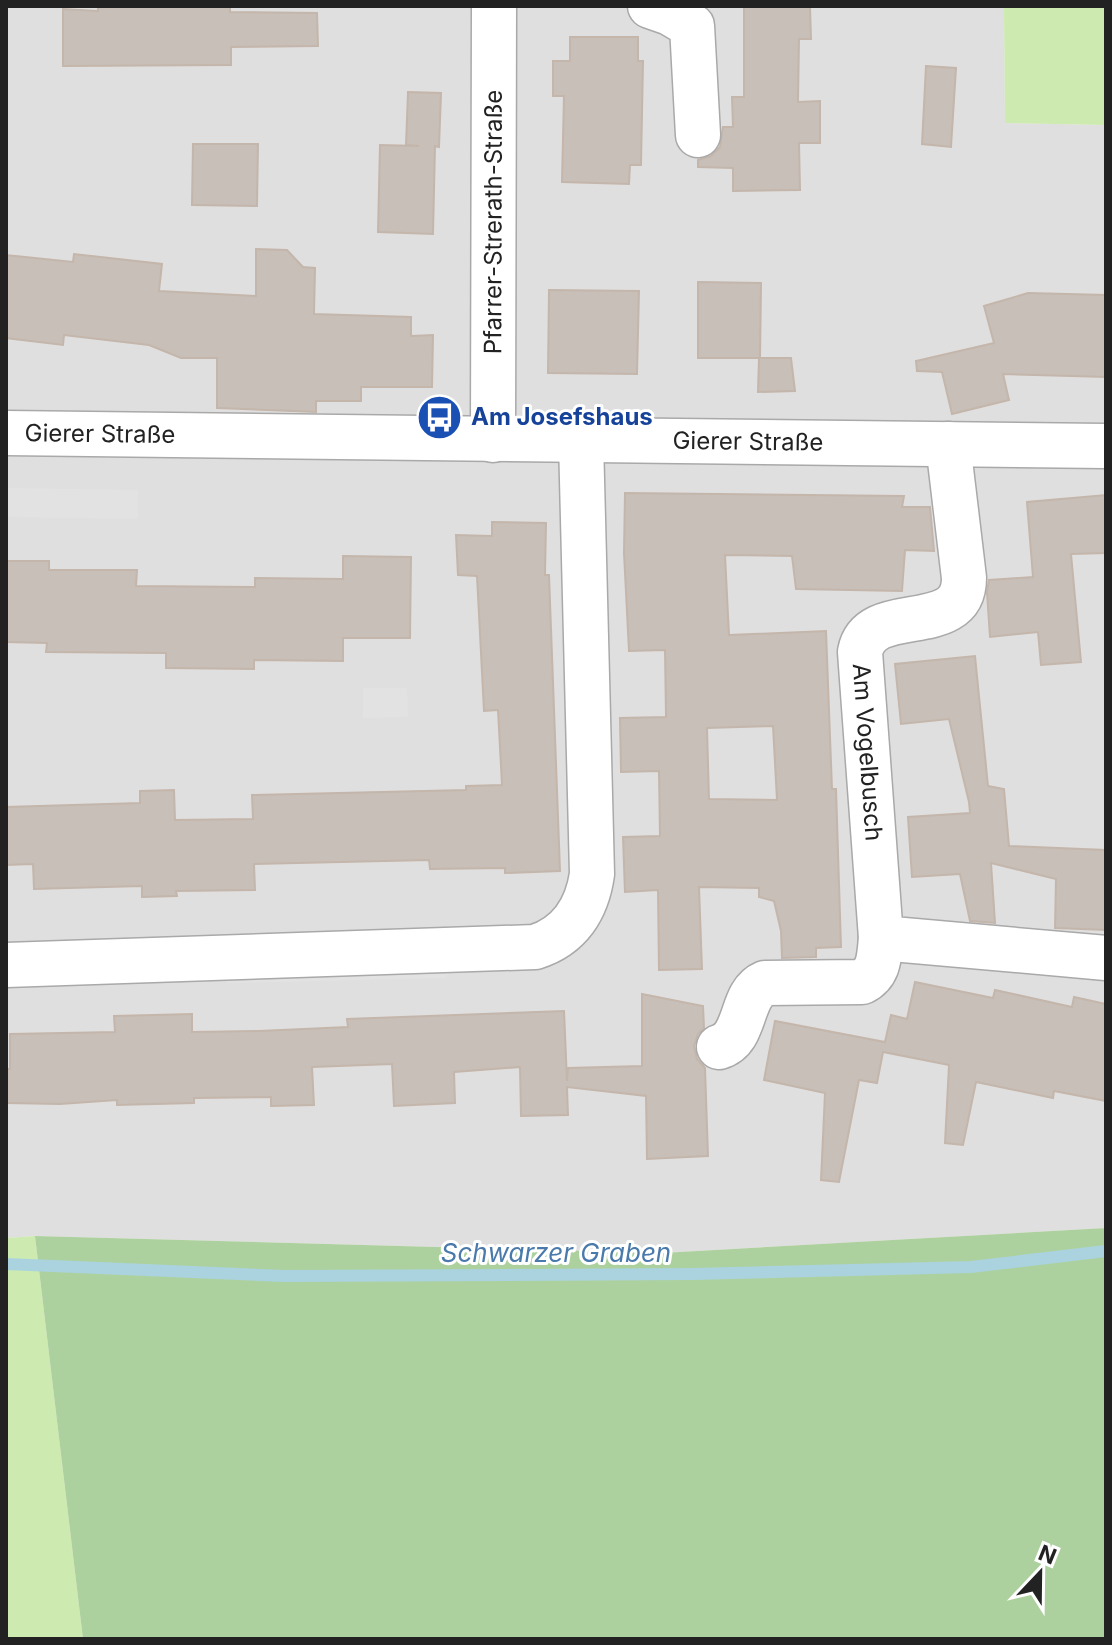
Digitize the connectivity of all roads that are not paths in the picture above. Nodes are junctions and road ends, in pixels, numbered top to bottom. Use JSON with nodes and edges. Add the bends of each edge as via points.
{"nodes":[{"id":1,"x":494,"y":6,"type":"edge"},
{"id":2,"x":650,"y":6,"type":"edge"},
{"id":3,"x":698,"y":135,"type":"dead end"},
{"id":4,"x":6,"y":433,"type":"edge"},
{"id":5,"x":493,"y":440,"type":"junction"},
{"id":6,"x":581,"y":440,"type":"junction"},
{"id":7,"x":948,"y":444,"type":"junction"},
{"id":8,"x":1106,"y":446,"type":"edge"},
{"id":9,"x":881,"y":938,"type":"junction"},
{"id":10,"x":1106,"y":958,"type":"edge"},
{"id":11,"x":6,"y":965,"type":"edge"},
{"id":12,"x":719,"y":1047,"type":"dead end"}],
"edges":[{"from":1,"to":5,"type":"street","name":"Pfarrer-Strerath-Straße"},
{"from":2,"to":3,"type":"street","via":[[692,26]]},
{"from":4,"to":5,"type":"street","name":"Gierer Straße"},
{"from":5,"to":6,"type":"street","name":"Gierer Straße"},
{"from":6,"to":7,"type":"street","name":"Gierer Straße"},
{"from":6,"to":11,"type":"street","via":[[592,874],[589,895],[563,933],[535,947]]},
{"from":7,"to":8,"type":"street","name":"Gierer Straße"},
{"from":7,"to":9,"type":"street","name":"Am Vogelbusch","via":[[964,578],[961,597],[938,613],[874,629],[860,652]]},
{"from":9,"to":10,"type":"street"},
{"from":9,"to":12,"type":"street","name":"Am Vogelbusch","via":[[878,965],[862,982],[757,987],[733,1038]]}]}
